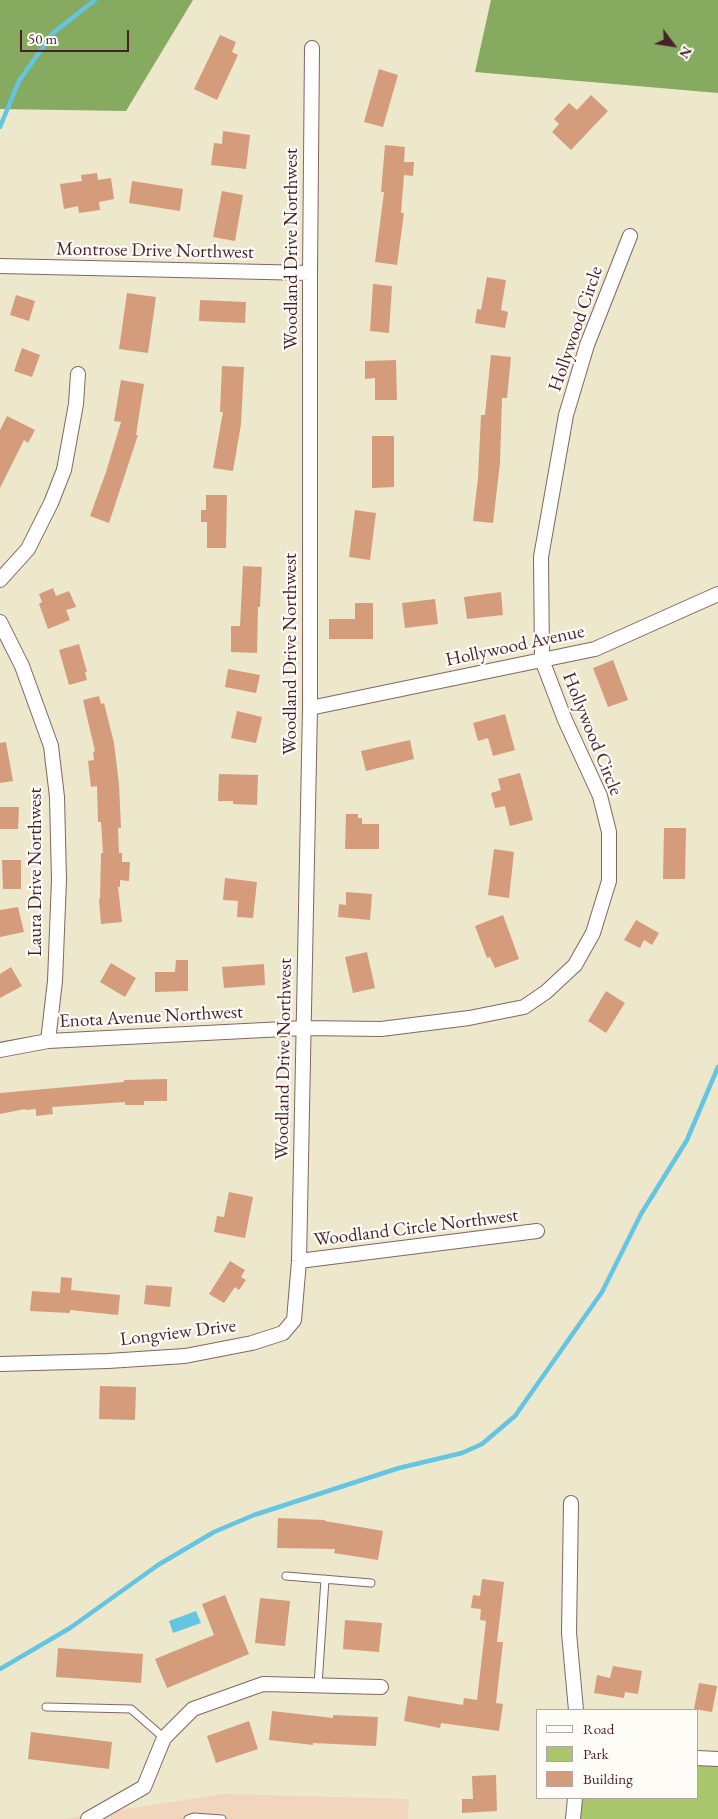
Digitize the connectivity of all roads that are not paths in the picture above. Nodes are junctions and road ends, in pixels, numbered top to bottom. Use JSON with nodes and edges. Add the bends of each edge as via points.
{"nodes":[{"id":1,"x":312,"y":48,"type":"dead end"},
{"id":2,"x":630,"y":236,"type":"dead end"},
{"id":3,"x":0,"y":266,"type":"edge"},
{"id":4,"x":310,"y":273,"type":"junction"},
{"id":5,"x":78,"y":374,"type":"dead end"},
{"id":6,"x":0,"y":580,"type":"edge"},
{"id":7,"x":718,"y":594,"type":"edge"},
{"id":8,"x":0,"y":622,"type":"edge"},
{"id":9,"x":542,"y":660,"type":"junction"},
{"id":10,"x":310,"y":708,"type":"junction"},
{"id":11,"x":304,"y":1028,"type":"junction"},
{"id":12,"x":48,"y":1041,"type":"junction"},
{"id":13,"x":0,"y":1050,"type":"edge"},
{"id":14,"x":537,"y":1231,"type":"dead end"},
{"id":15,"x":299,"y":1262,"type":"junction"},
{"id":16,"x":0,"y":1364,"type":"edge"},
{"id":17,"x":571,"y":1503,"type":"dead end"},
{"id":18,"x":286,"y":1576,"type":"dead end"},
{"id":19,"x":325,"y":1579,"type":"junction"},
{"id":20,"x":371,"y":1583,"type":"dead end"},
{"id":21,"x":318,"y":1685,"type":"junction"},
{"id":22,"x":381,"y":1687,"type":"dead end"},
{"id":23,"x":46,"y":1707,"type":"dead end"},
{"id":24,"x":576,"y":1709,"type":"edge"},
{"id":25,"x":164,"y":1738,"type":"junction"},
{"id":26,"x":698,"y":1758,"type":"edge"},
{"id":27,"x":718,"y":1759,"type":"edge"},
{"id":28,"x":575,"y":1799,"type":"edge"},
{"id":29,"x":88,"y":1819,"type":"edge"},
{"id":30,"x":188,"y":1819,"type":"edge"},
{"id":31,"x":222,"y":1819,"type":"edge"},
{"id":32,"x":572,"y":1819,"type":"edge"}],
"edges":[{"from":1,"to":4,"type":"street","name":"Woodland Drive Northwest"},
{"from":2,"to":9,"type":"street","name":"Hollywood Circle","via":[[586,345],[566,415],[541,557]]},
{"from":3,"to":4,"type":"street","name":"Montrose Drive Northwest"},
{"from":4,"to":10,"type":"street","name":"Woodland Drive Northwest"},
{"from":5,"to":6,"type":"street","via":[[64,470],[52,503],[28,549]]},
{"from":7,"to":9,"type":"street","name":"Hollywood Avenue","via":[[595,649]]},
{"from":8,"to":12,"type":"street","name":"Laura Drive Northwest","via":[[22,666],[51,746],[57,797],[59,880],[55,981]]},
{"from":9,"to":10,"type":"street","name":"Hollywood Avenue"},
{"from":9,"to":11,"type":"street","name":"Hollywood Circle","via":[[600,796],[609,832],[609,881],[593,933],[575,965],[524,1007],[469,1018],[381,1029]]},
{"from":10,"to":11,"type":"street","name":"Woodland Drive Northwest"},
{"from":11,"to":12,"type":"street","name":"Enota Avenue Northwest"},
{"from":11,"to":15,"type":"street","name":"Woodland Drive Northwest"},
{"from":12,"to":13,"type":"street","name":"Enota Avenue Northwest"},
{"from":14,"to":15,"type":"street","name":"Woodland Circle Northwest"},
{"from":15,"to":16,"type":"street","name":"Longview Drive","via":[[294,1320],[283,1333],[252,1343],[185,1356]]},
{"from":17,"to":24,"type":"street","via":[[568,1633]]},
{"from":18,"to":19,"type":"lane"},
{"from":19,"to":20,"type":"lane"},
{"from":19,"to":21,"type":"lane"},
{"from":21,"to":22,"type":"street"},
{"from":21,"to":25,"type":"street","via":[[263,1684],[193,1709]]},
{"from":23,"to":25,"type":"lane","via":[[131,1709]]},
{"from":25,"to":29,"type":"street","via":[[144,1787]]},
{"from":26,"to":27,"type":"street"},
{"from":28,"to":32,"type":"street"},
{"from":30,"to":31,"type":"lane"}]}
